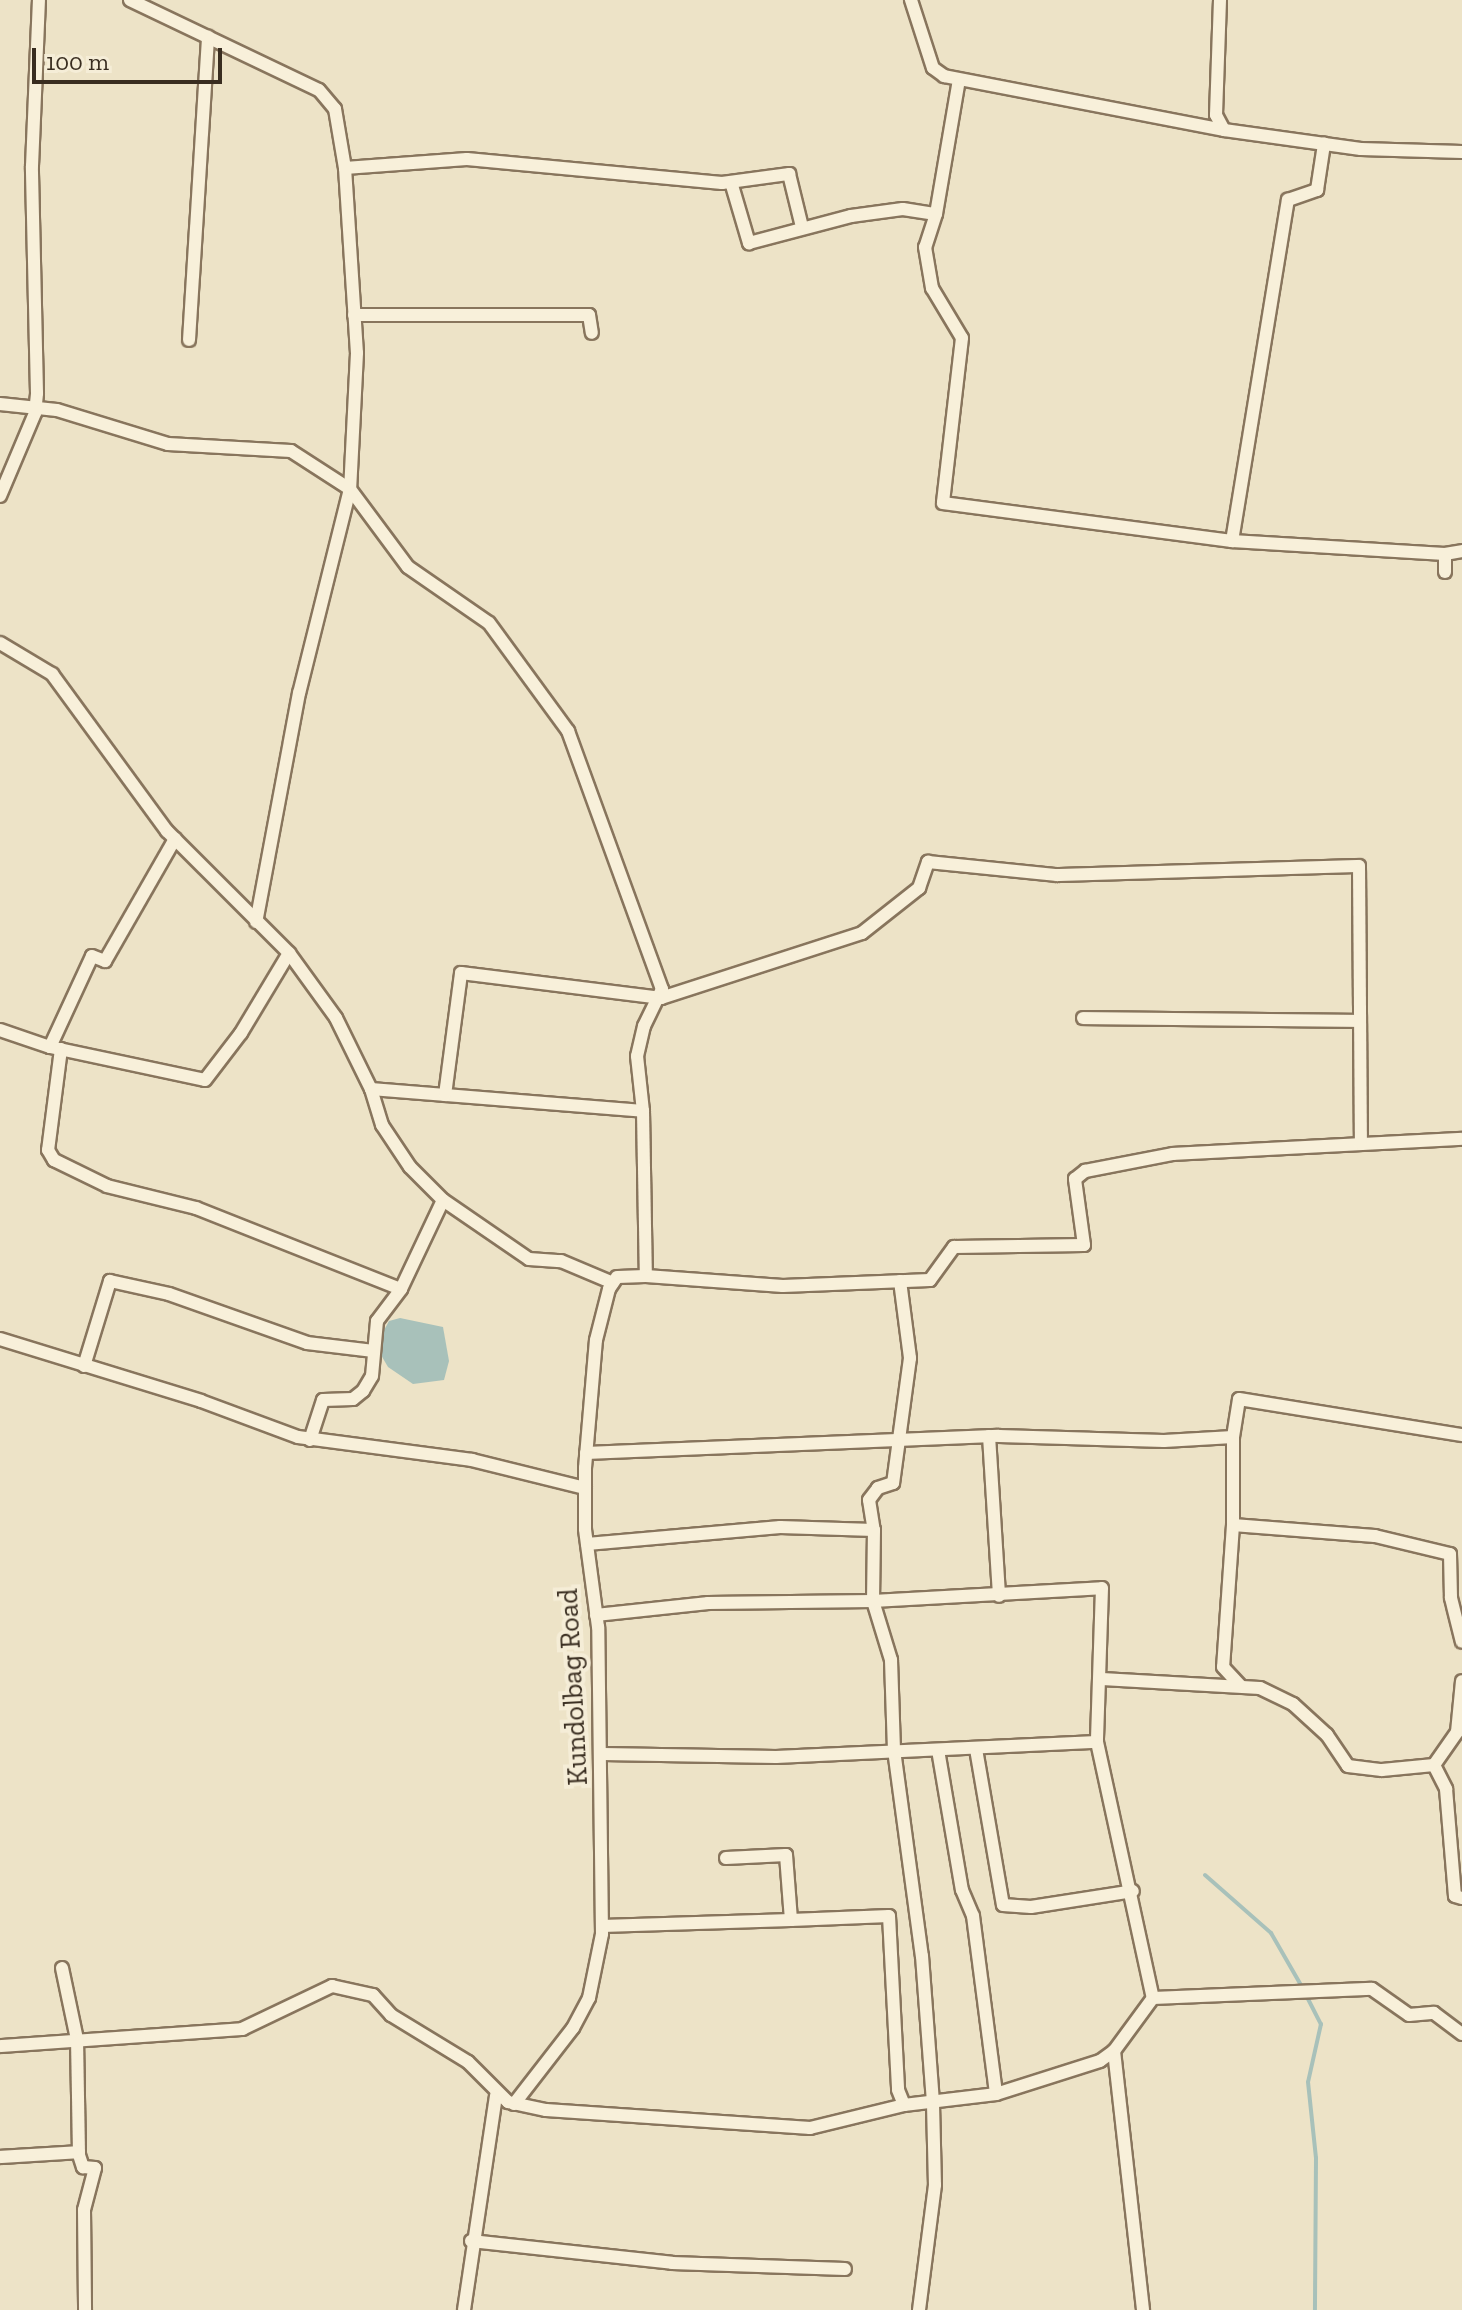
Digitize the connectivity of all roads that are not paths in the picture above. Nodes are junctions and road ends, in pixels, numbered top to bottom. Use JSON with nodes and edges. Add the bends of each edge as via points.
{"nodes":[{"id":1,"x":39,"y":0,"type":"edge"},
{"id":2,"x":130,"y":0,"type":"edge"},
{"id":3,"x":911,"y":0,"type":"edge"},
{"id":4,"x":1220,"y":0,"type":"edge"},
{"id":5,"x":208,"y":37,"type":"junction"},
{"id":6,"x":959,"y":80,"type":"junction"},
{"id":7,"x":1224,"y":130,"type":"junction"},
{"id":8,"x":1324,"y":144,"type":"junction"},
{"id":9,"x":1462,"y":152,"type":"edge"},
{"id":10,"x":345,"y":168,"type":"junction"},
{"id":11,"x":731,"y":182,"type":"junction"},
{"id":12,"x":936,"y":214,"type":"junction"},
{"id":13,"x":802,"y":227,"type":"junction"},
{"id":14,"x":354,"y":315,"type":"junction"},
{"id":15,"x":592,"y":333,"type":"dead end"},
{"id":16,"x":189,"y":340,"type":"dead end"},
{"id":17,"x":0,"y":404,"type":"edge"},
{"id":18,"x":35,"y":408,"type":"junction"},
{"id":19,"x":350,"y":489,"type":"junction"},
{"id":20,"x":0,"y":496,"type":"edge"},
{"id":21,"x":1232,"y":541,"type":"junction"},
{"id":22,"x":1462,"y":551,"type":"edge"},
{"id":23,"x":1445,"y":554,"type":"junction"},
{"id":24,"x":1445,"y":572,"type":"dead end"},
{"id":25,"x":0,"y":643,"type":"edge"},
{"id":26,"x":175,"y":839,"type":"junction"},
{"id":27,"x":256,"y":922,"type":"junction"},
{"id":28,"x":289,"y":953,"type":"junction"},
{"id":29,"x":661,"y":998,"type":"junction"},
{"id":30,"x":1083,"y":1018,"type":"dead end"},
{"id":31,"x":1360,"y":1021,"type":"junction"},
{"id":32,"x":0,"y":1030,"type":"edge"},
{"id":33,"x":56,"y":1048,"type":"junction"},
{"id":34,"x":371,"y":1089,"type":"junction"},
{"id":35,"x":445,"y":1095,"type":"junction"},
{"id":36,"x":643,"y":1111,"type":"junction"},
{"id":37,"x":1462,"y":1139,"type":"edge"},
{"id":38,"x":1361,"y":1144,"type":"junction"},
{"id":39,"x":443,"y":1200,"type":"junction"},
{"id":40,"x":646,"y":1276,"type":"junction"},
{"id":41,"x":900,"y":1281,"type":"junction"},
{"id":42,"x":613,"y":1283,"type":"junction"},
{"id":43,"x":401,"y":1289,"type":"junction"},
{"id":44,"x":0,"y":1339,"type":"edge"},
{"id":45,"x":374,"y":1351,"type":"junction"},
{"id":46,"x":84,"y":1366,"type":"junction"},
{"id":47,"x":1462,"y":1435,"type":"edge"},
{"id":48,"x":989,"y":1436,"type":"junction"},
{"id":49,"x":1233,"y":1437,"type":"junction"},
{"id":50,"x":310,"y":1440,"type":"junction"},
{"id":51,"x":896,"y":1442,"type":"junction"},
{"id":52,"x":586,"y":1453,"type":"junction"},
{"id":53,"x":585,"y":1488,"type":"junction"},
{"id":54,"x":1233,"y":1525,"type":"junction"},
{"id":55,"x":874,"y":1530,"type":"junction"},
{"id":56,"x":587,"y":1544,"type":"junction"},
{"id":57,"x":999,"y":1596,"type":"junction"},
{"id":58,"x":873,"y":1601,"type":"junction"},
{"id":59,"x":596,"y":1615,"type":"junction"},
{"id":60,"x":1462,"y":1642,"type":"edge"},
{"id":61,"x":1102,"y":1679,"type":"junction"},
{"id":62,"x":1462,"y":1681,"type":"edge"},
{"id":63,"x":1240,"y":1685,"type":"junction"},
{"id":64,"x":1097,"y":1742,"type":"junction"},
{"id":65,"x":976,"y":1749,"type":"junction"},
{"id":66,"x":894,"y":1750,"type":"junction"},
{"id":67,"x":938,"y":1750,"type":"junction"},
{"id":68,"x":603,"y":1754,"type":"junction"},
{"id":69,"x":1434,"y":1765,"type":"junction"},
{"id":70,"x":726,"y":1858,"type":"dead end"},
{"id":71,"x":1133,"y":1891,"type":"junction"},
{"id":72,"x":1462,"y":1898,"type":"edge"},
{"id":73,"x":791,"y":1920,"type":"junction"},
{"id":74,"x":602,"y":1926,"type":"junction"},
{"id":75,"x":62,"y":1968,"type":"dead end"},
{"id":76,"x":1153,"y":1998,"type":"junction"},
{"id":77,"x":1462,"y":2034,"type":"edge"},
{"id":78,"x":77,"y":2039,"type":"junction"},
{"id":79,"x":0,"y":2046,"type":"edge"},
{"id":80,"x":1114,"y":2051,"type":"junction"},
{"id":81,"x":996,"y":2094,"type":"junction"},
{"id":82,"x":496,"y":2095,"type":"junction"},
{"id":83,"x":514,"y":2104,"type":"junction"},
{"id":84,"x":933,"y":2104,"type":"junction"},
{"id":85,"x":904,"y":2105,"type":"junction"},
{"id":86,"x":79,"y":2152,"type":"junction"},
{"id":87,"x":0,"y":2157,"type":"edge"},
{"id":88,"x":471,"y":2241,"type":"junction"},
{"id":89,"x":845,"y":2269,"type":"dead end"},
{"id":90,"x":85,"y":2310,"type":"edge"},
{"id":91,"x":464,"y":2310,"type":"edge"},
{"id":92,"x":919,"y":2310,"type":"edge"},
{"id":93,"x":1143,"y":2310,"type":"edge"}],
"edges":[{"from":1,"to":18,"type":"street","via":[[32,166]]},
{"from":2,"to":5,"type":"street"},
{"from":3,"to":6,"type":"street","via":[[933,68]]},
{"from":4,"to":7,"type":"street","via":[[1216,115]]},
{"from":5,"to":10,"type":"street","via":[[319,90],[335,109]]},
{"from":5,"to":16,"type":"street"},
{"from":6,"to":7,"type":"street"},
{"from":6,"to":12,"type":"street"},
{"from":7,"to":8,"type":"street"},
{"from":8,"to":9,"type":"street"},
{"from":8,"to":21,"type":"street","via":[[1317,190],[1288,200]]},
{"from":10,"to":11,"type":"street","via":[[467,159]]},
{"from":10,"to":14,"type":"street"},
{"from":11,"to":13,"type":"street","via":[[789,174]]},
{"from":11,"to":13,"type":"street","via":[[749,243]]},
{"from":12,"to":13,"type":"street","via":[[903,209]]},
{"from":12,"to":21,"type":"street","via":[[925,247],[932,288],[962,338],[943,503]]},
{"from":14,"to":15,"type":"street","via":[[589,315]]},
{"from":14,"to":19,"type":"street"},
{"from":17,"to":18,"type":"street"},
{"from":18,"to":19,"type":"street","via":[[108,423],[168,444],[291,451]]},
{"from":18,"to":20,"type":"street"},
{"from":19,"to":27,"type":"street","via":[[299,693]]},
{"from":19,"to":29,"type":"street","via":[[408,567],[489,623],[568,731]]},
{"from":21,"to":23,"type":"street"},
{"from":22,"to":23,"type":"street"},
{"from":23,"to":24,"type":"street"},
{"from":25,"to":26,"type":"street","via":[[52,674]]},
{"from":26,"to":27,"type":"street"},
{"from":26,"to":33,"type":"street","via":[[105,961],[92,956]]},
{"from":27,"to":28,"type":"street"},
{"from":28,"to":33,"type":"street","via":[[241,1033],[205,1080]]},
{"from":28,"to":34,"type":"street","via":[[336,1018]]},
{"from":29,"to":31,"type":"street","via":[[862,933],[919,888],[928,862],[1057,875],[1359,866]]},
{"from":29,"to":35,"type":"street","via":[[461,973]]},
{"from":29,"to":36,"type":"street","via":[[644,1026],[637,1056]]},
{"from":30,"to":31,"type":"street"},
{"from":31,"to":38,"type":"street"},
{"from":32,"to":33,"type":"street"},
{"from":33,"to":43,"type":"street","via":[[48,1150],[54,1160],[107,1186],[196,1208]]},
{"from":34,"to":35,"type":"street"},
{"from":34,"to":39,"type":"street","via":[[382,1125],[410,1167]]},
{"from":35,"to":36,"type":"street"},
{"from":36,"to":40,"type":"street"},
{"from":37,"to":38,"type":"street"},
{"from":38,"to":41,"type":"street","via":[[1173,1154],[1085,1171],[1075,1179],[1084,1245],[954,1247],[930,1280]]},
{"from":39,"to":42,"type":"street","via":[[529,1259],[561,1261]]},
{"from":39,"to":43,"type":"street"},
{"from":40,"to":41,"type":"street","via":[[783,1286]]},
{"from":40,"to":42,"type":"street","via":[[617,1277]]},
{"from":41,"to":51,"type":"street","via":[[910,1358]]},
{"from":42,"to":52,"type":"street","name":"Kundolbag Road","via":[[596,1340]]},
{"from":43,"to":45,"type":"street","via":[[377,1321]]},
{"from":44,"to":46,"type":"street"},
{"from":45,"to":46,"type":"street","via":[[307,1343],[169,1294],[110,1281]]},
{"from":45,"to":50,"type":"street","via":[[372,1376],[363,1391],[353,1399],[323,1400]]},
{"from":46,"to":50,"type":"street"},
{"from":47,"to":49,"type":"street","via":[[1414,1423],[1239,1399]]},
{"from":48,"to":49,"type":"street","via":[[1164,1441]]},
{"from":48,"to":51,"type":"street"},
{"from":48,"to":57,"type":"street"},
{"from":49,"to":54,"type":"street"},
{"from":50,"to":53,"type":"street","via":[[472,1460]]},
{"from":51,"to":52,"type":"street"},
{"from":51,"to":55,"type":"street","via":[[893,1483],[878,1488],[869,1500]]},
{"from":52,"to":53,"type":"street","name":"Kundolbag Road"},
{"from":53,"to":56,"type":"street","name":"Kundolbag Road"},
{"from":54,"to":60,"type":"street","via":[[1375,1536],[1450,1554],[1451,1598]]},
{"from":54,"to":63,"type":"street","via":[[1223,1667]]},
{"from":55,"to":56,"type":"street","via":[[780,1527]]},
{"from":55,"to":58,"type":"street"},
{"from":56,"to":59,"type":"street","name":"Kundolbag Road"},
{"from":57,"to":58,"type":"street"},
{"from":57,"to":61,"type":"street","via":[[1102,1588]]},
{"from":58,"to":59,"type":"street","via":[[708,1603]]},
{"from":58,"to":66,"type":"street","via":[[891,1660]]},
{"from":59,"to":68,"type":"street","name":"Kundolbag Road"},
{"from":61,"to":63,"type":"street"},
{"from":61,"to":64,"type":"street"},
{"from":62,"to":69,"type":"street","via":[[1457,1732]]},
{"from":63,"to":69,"type":"street","via":[[1275,1692],[1293,1704],[1327,1735],[1348,1766],[1382,1770]]},
{"from":64,"to":65,"type":"street"},
{"from":64,"to":71,"type":"street"},
{"from":65,"to":67,"type":"street"},
{"from":65,"to":71,"type":"street","via":[[1003,1905],[1031,1907]]},
{"from":66,"to":67,"type":"street"},
{"from":66,"to":68,"type":"street","via":[[776,1757]]},
{"from":66,"to":84,"type":"street","via":[[922,1956]]},
{"from":67,"to":81,"type":"street","via":[[962,1890],[973,1916]]},
{"from":68,"to":74,"type":"street","name":"Kundolbag Road"},
{"from":69,"to":72,"type":"street","via":[[1446,1789],[1455,1896]]},
{"from":70,"to":73,"type":"street","via":[[786,1855]]},
{"from":71,"to":76,"type":"street"},
{"from":73,"to":74,"type":"street"},
{"from":73,"to":85,"type":"street","via":[[889,1916],[898,2090]]},
{"from":74,"to":83,"type":"street","name":"Kundolbag Road","via":[[589,1998],[573,2028]]},
{"from":75,"to":78,"type":"street"},
{"from":76,"to":77,"type":"street","via":[[1372,1989],[1409,2015],[1434,2013]]},
{"from":76,"to":80,"type":"street"},
{"from":78,"to":79,"type":"street"},
{"from":78,"to":82,"type":"street","via":[[242,2029],[332,1986],[373,1995],[391,2015],[468,2062]]},
{"from":78,"to":86,"type":"street"},
{"from":80,"to":81,"type":"street","via":[[1100,2061]]},
{"from":80,"to":93,"type":"street"},
{"from":81,"to":84,"type":"street"},
{"from":82,"to":83,"type":"street"},
{"from":82,"to":88,"type":"street"},
{"from":83,"to":85,"type":"street","via":[[810,2128]]},
{"from":84,"to":85,"type":"street"},
{"from":84,"to":92,"type":"street","via":[[935,2185]]},
{"from":86,"to":87,"type":"street"},
{"from":86,"to":90,"type":"street","via":[[83,2167],[95,2168],[84,2210]]},
{"from":88,"to":89,"type":"street","via":[[672,2263]]},
{"from":88,"to":91,"type":"street"}]}
